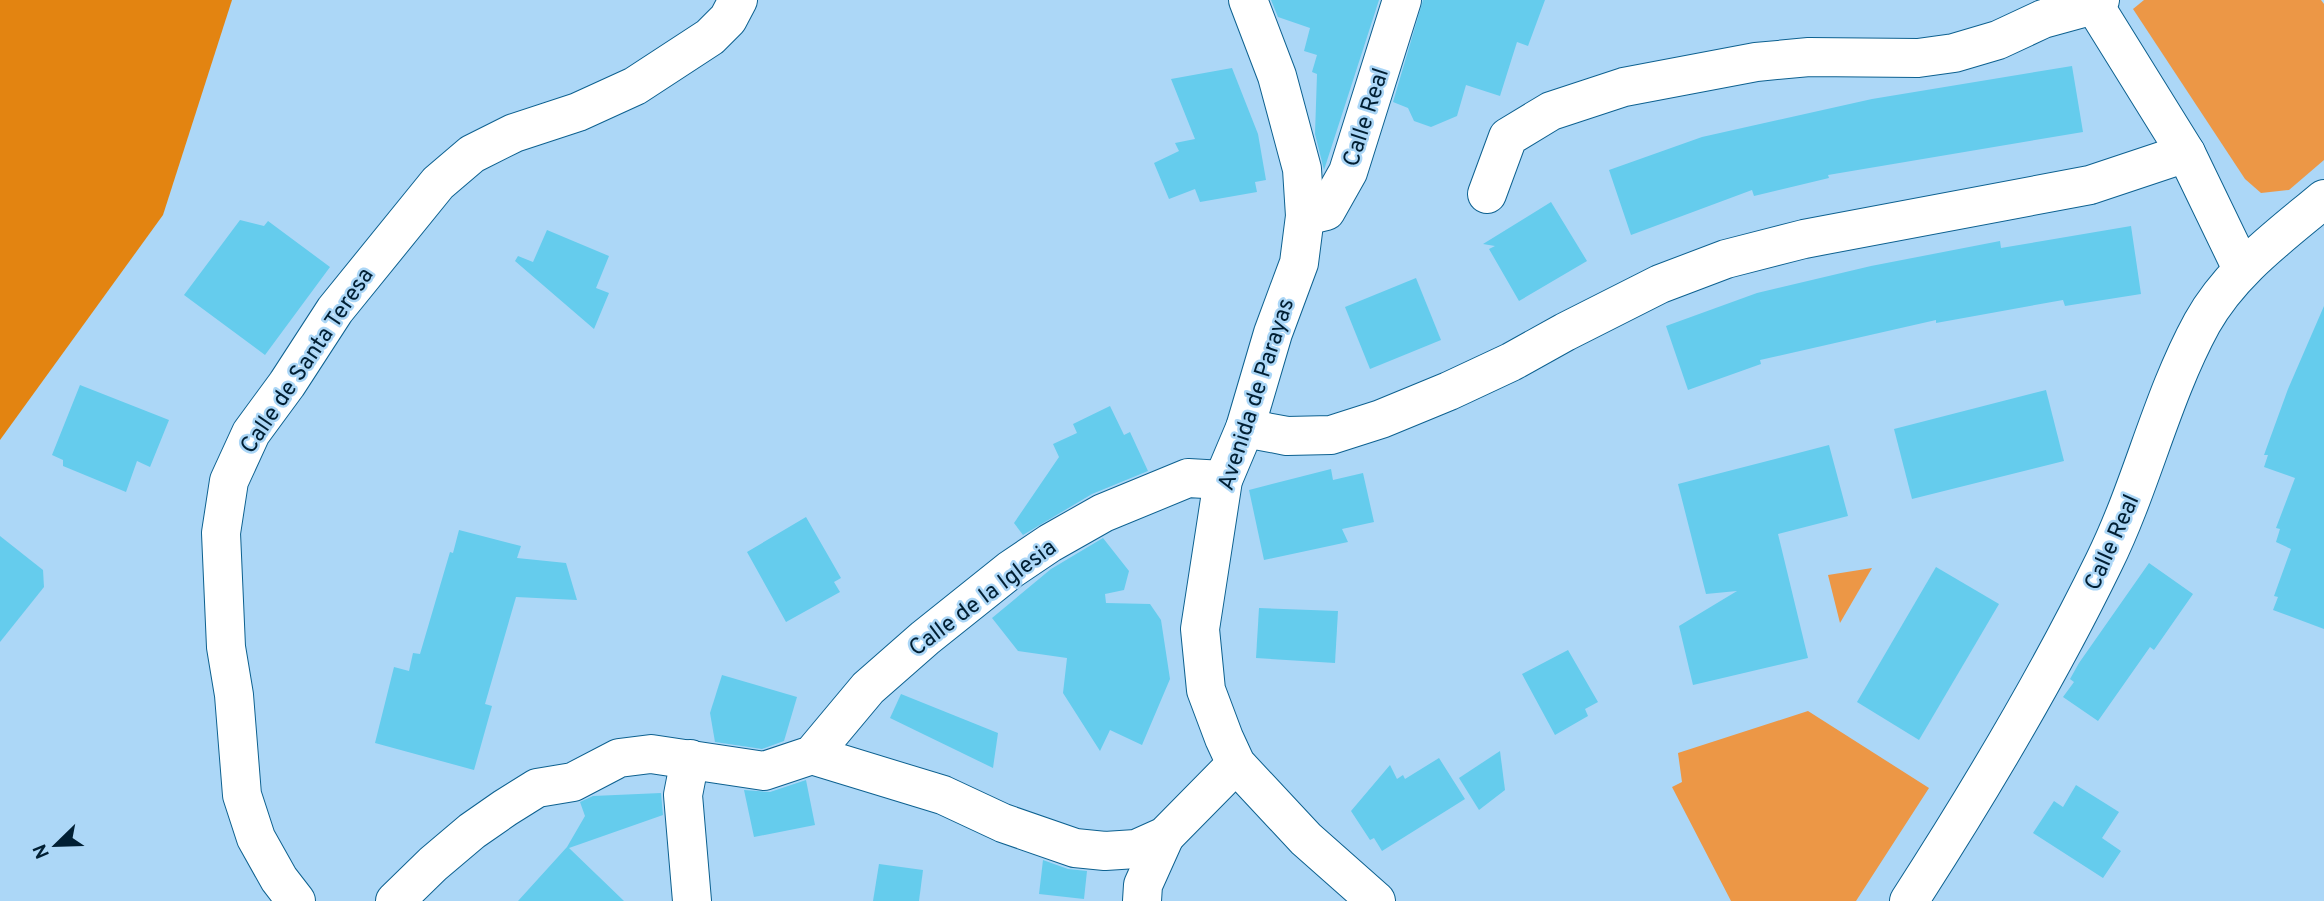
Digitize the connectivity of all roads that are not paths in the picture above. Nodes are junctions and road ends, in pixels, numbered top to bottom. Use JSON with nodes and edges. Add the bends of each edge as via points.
{"nodes":[{"id":1,"x":738,"y":0,"type":"edge"},
{"id":2,"x":1248,"y":0,"type":"edge"},
{"id":3,"x":1402,"y":0,"type":"edge"},
{"id":4,"x":2095,"y":2,"type":"edge"},
{"id":5,"x":2186,"y":153,"type":"junction"},
{"id":6,"x":1487,"y":194,"type":"dead end"},
{"id":7,"x":2324,"y":199,"type":"edge"},
{"id":8,"x":1305,"y":216,"type":"junction"},
{"id":9,"x":2242,"y":269,"type":"junction"},
{"id":10,"x":1245,"y":428,"type":"junction"},
{"id":11,"x":1223,"y":480,"type":"junction"},
{"id":12,"x":812,"y":755,"type":"junction"},
{"id":13,"x":690,"y":759,"type":"junction"},
{"id":14,"x":1236,"y":764,"type":"junction"},
{"id":15,"x":1166,"y":836,"type":"junction"},
{"id":16,"x":296,"y":901,"type":"edge"},
{"id":17,"x":396,"y":901,"type":"edge"},
{"id":18,"x":692,"y":901,"type":"edge"},
{"id":19,"x":1142,"y":901,"type":"edge"},
{"id":20,"x":1376,"y":901,"type":"edge"},
{"id":21,"x":1909,"y":901,"type":"edge"}],
"edges":[{"from":1,"to":16,"type":"street","name":"Calle de Santa Teresa","via":[[710,37],[646,79],[472,154],[438,183],[335,310],[251,433],[229,481],[221,533],[226,647],[242,795],[256,838]]},
{"from":2,"to":8,"type":"street","name":"Avenida de Parayas","via":[[1278,76],[1302,169]]},
{"from":3,"to":8,"type":"street","name":"Calle Real","via":[[1348,172],[1325,211]]},
{"from":4,"to":5,"type":"street"},
{"from":4,"to":6,"type":"street","via":[[1954,53],[1756,62],[1625,87],[1551,111],[1508,137]]},
{"from":5,"to":9,"type":"street"},
{"from":5,"to":10,"type":"street","via":[[2090,185],[1804,239],[1726,259],[1660,284],[1449,391],[1331,435],[1287,436]]},
{"from":7,"to":9,"type":"street","name":"Calle Real"},
{"from":8,"to":10,"type":"street","name":"Avenida de Parayas","via":[[1299,263]]},
{"from":9,"to":21,"type":"street","name":"Calle Real","via":[[2203,321],[2172,389],[2122,526],[2067,638],[1970,807]]},
{"from":10,"to":11,"type":"street","name":"Avenida de Parayas"},
{"from":11,"to":12,"type":"street","name":"Calle de la Iglesia","via":[[1188,478],[1103,513],[1050,542],[868,688]]},
{"from":11,"to":14,"type":"street","name":"Avenida de Parayas","via":[[1200,629],[1206,690]]},
{"from":12,"to":13,"type":"street","via":[[764,771]]},
{"from":12,"to":15,"type":"street","via":[[943,795],[1003,823],[1075,848],[1136,849]]},
{"from":13,"to":17,"type":"street","via":[[652,754],[618,758],[573,782],[537,788],[472,831]]},
{"from":13,"to":18,"type":"street","via":[[682,795]]},
{"from":14,"to":15,"type":"street"},
{"from":14,"to":20,"type":"street","name":"Avenida de Parayas","via":[[1306,839]]},
{"from":15,"to":19,"type":"street","via":[[1143,885]]}]}
